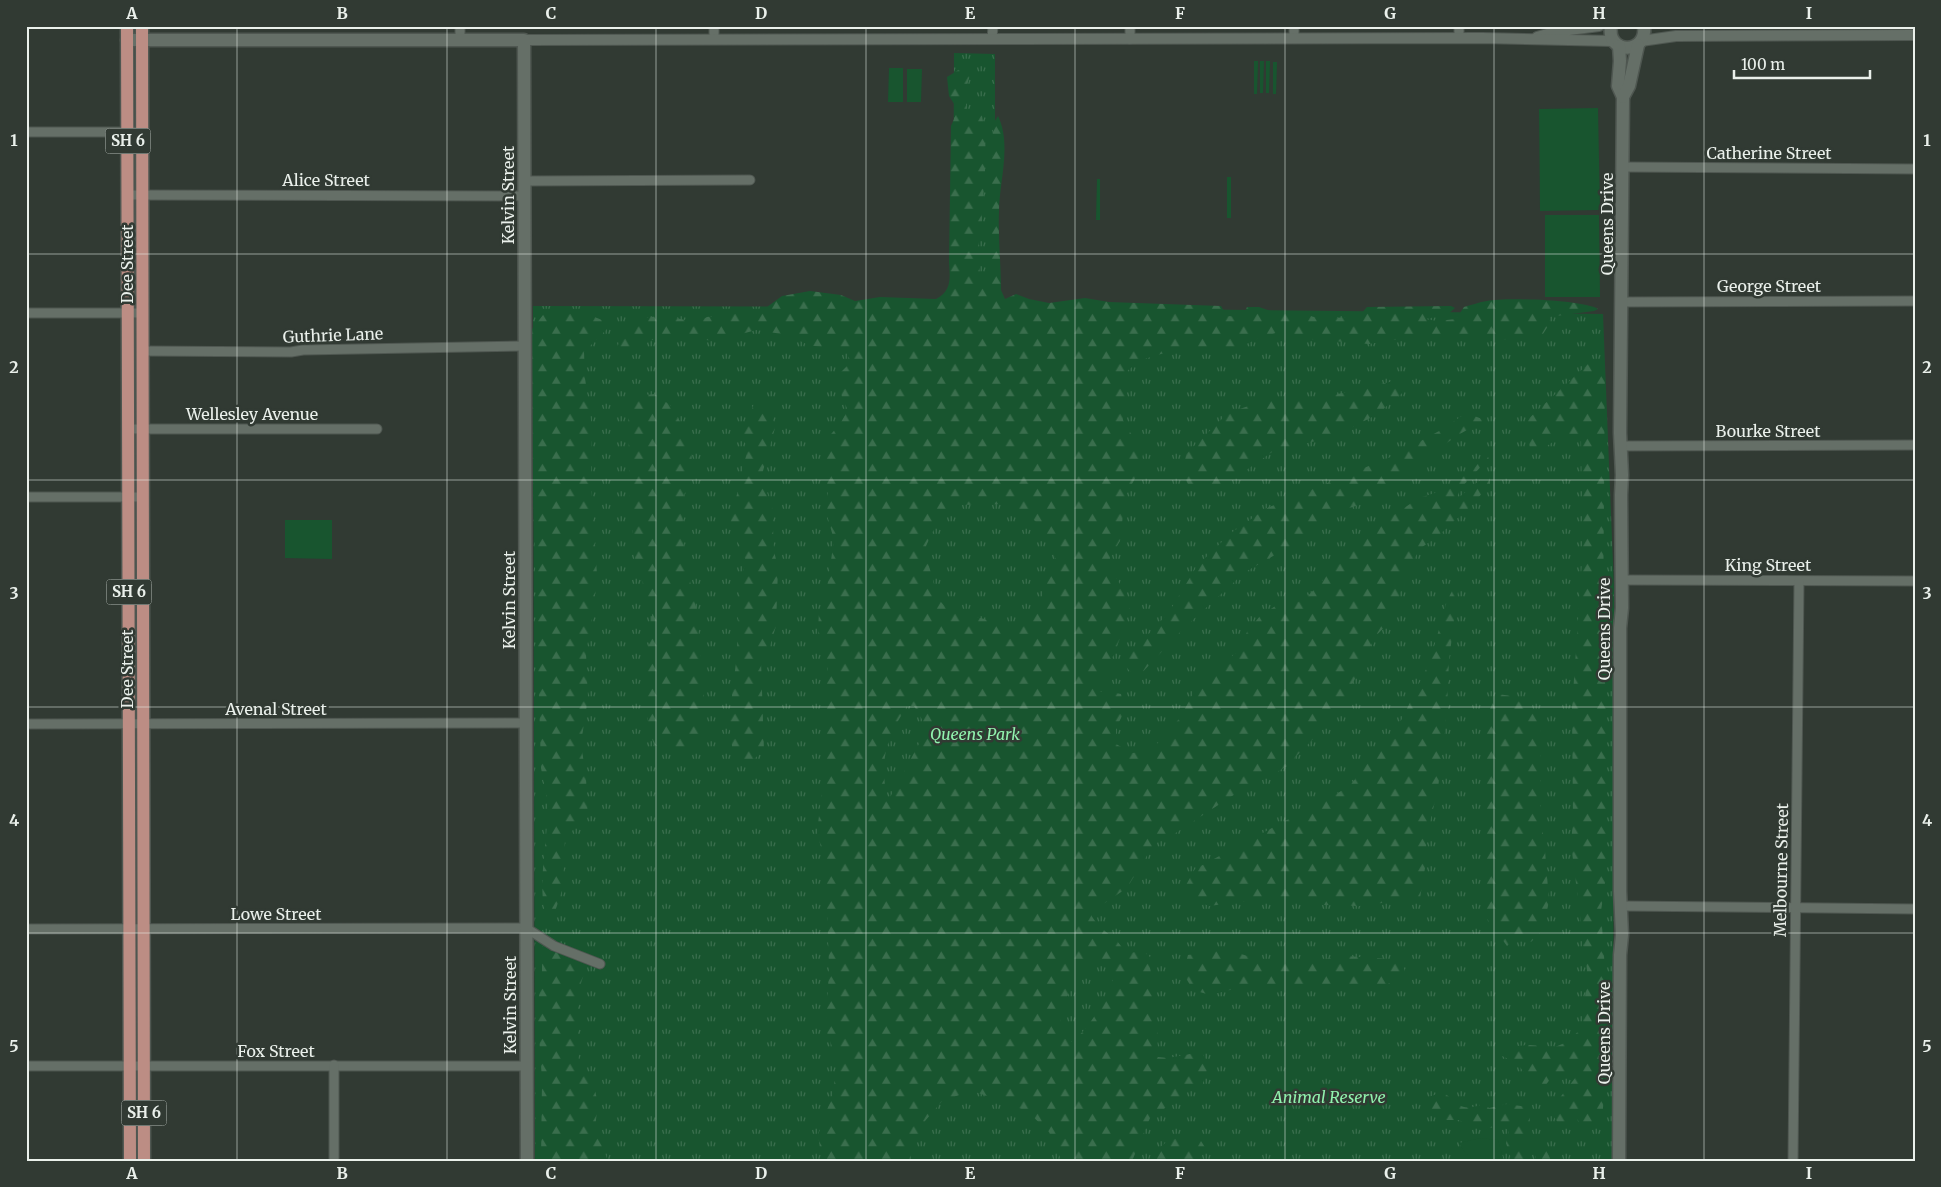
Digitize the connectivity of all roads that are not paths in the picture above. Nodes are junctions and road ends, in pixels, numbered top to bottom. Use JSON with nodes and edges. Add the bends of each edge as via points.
{"nodes":[{"id":1,"x":127,"y":26,"type":"edge"},
{"id":2,"x":142,"y":26,"type":"edge"},
{"id":3,"x":460,"y":26,"type":"edge"},
{"id":4,"x":714,"y":26,"type":"edge"},
{"id":5,"x":993,"y":26,"type":"edge"},
{"id":6,"x":1130,"y":26,"type":"edge"},
{"id":7,"x":1294,"y":26,"type":"edge"},
{"id":8,"x":1459,"y":26,"type":"edge"},
{"id":9,"x":1599,"y":26,"type":"edge"},
{"id":10,"x":1611,"y":26,"type":"edge"},
{"id":11,"x":1644,"y":26,"type":"edge"},
{"id":12,"x":1850,"y":31,"type":"edge"},
{"id":13,"x":1915,"y":35,"type":"edge"},
{"id":14,"x":1294,"y":38,"type":"junction"},
{"id":15,"x":1459,"y":38,"type":"junction"},
{"id":16,"x":1533,"y":38,"type":"junction"},
{"id":17,"x":714,"y":39,"type":"junction"},
{"id":18,"x":992,"y":39,"type":"junction"},
{"id":19,"x":1130,"y":39,"type":"junction"},
{"id":20,"x":127,"y":40,"type":"junction"},
{"id":21,"x":142,"y":40,"type":"junction"},
{"id":22,"x":460,"y":40,"type":"junction"},
{"id":23,"x":524,"y":40,"type":"junction"},
{"id":24,"x":1639,"y":43,"type":"junction"},
{"id":25,"x":1616,"y":44,"type":"junction"},
{"id":26,"x":1623,"y":97,"type":"junction"},
{"id":27,"x":26,"y":132,"type":"edge"},
{"id":28,"x":128,"y":132,"type":"junction"},
{"id":29,"x":142,"y":132,"type":"junction"},
{"id":30,"x":1623,"y":167,"type":"junction"},
{"id":31,"x":1915,"y":169,"type":"edge"},
{"id":32,"x":750,"y":180,"type":"dead end"},
{"id":33,"x":524,"y":181,"type":"junction"},
{"id":34,"x":128,"y":196,"type":"junction"},
{"id":35,"x":143,"y":196,"type":"junction"},
{"id":36,"x":524,"y":196,"type":"junction"},
{"id":37,"x":1915,"y":301,"type":"edge"},
{"id":38,"x":1623,"y":302,"type":"junction"},
{"id":39,"x":26,"y":313,"type":"edge"},
{"id":40,"x":128,"y":313,"type":"junction"},
{"id":41,"x":143,"y":313,"type":"junction"},
{"id":42,"x":525,"y":346,"type":"junction"},
{"id":43,"x":142,"y":351,"type":"junction"},
{"id":44,"x":128,"y":429,"type":"junction"},
{"id":45,"x":377,"y":429,"type":"dead end"},
{"id":46,"x":143,"y":430,"type":"junction"},
{"id":47,"x":1622,"y":446,"type":"junction"},
{"id":48,"x":1915,"y":446,"type":"edge"},
{"id":49,"x":26,"y":497,"type":"edge"},
{"id":50,"x":128,"y":497,"type":"junction"},
{"id":51,"x":143,"y":497,"type":"junction"},
{"id":52,"x":1622,"y":580,"type":"junction"},
{"id":53,"x":1798,"y":580,"type":"junction"},
{"id":54,"x":1915,"y":581,"type":"edge"},
{"id":55,"x":526,"y":723,"type":"junction"},
{"id":56,"x":26,"y":724,"type":"edge"},
{"id":57,"x":129,"y":724,"type":"junction"},
{"id":58,"x":144,"y":724,"type":"junction"},
{"id":59,"x":1622,"y":906,"type":"junction"},
{"id":60,"x":1795,"y":908,"type":"junction"},
{"id":61,"x":1915,"y":909,"type":"edge"},
{"id":62,"x":526,"y":928,"type":"junction"},
{"id":63,"x":26,"y":929,"type":"edge"},
{"id":64,"x":129,"y":929,"type":"junction"},
{"id":65,"x":144,"y":929,"type":"junction"},
{"id":66,"x":600,"y":964,"type":"dead end"},
{"id":67,"x":26,"y":1066,"type":"edge"},
{"id":68,"x":130,"y":1066,"type":"junction"},
{"id":69,"x":144,"y":1066,"type":"junction"},
{"id":70,"x":334,"y":1066,"type":"junction"},
{"id":71,"x":527,"y":1066,"type":"junction"},
{"id":72,"x":130,"y":1161,"type":"edge"},
{"id":73,"x":144,"y":1161,"type":"edge"},
{"id":74,"x":334,"y":1161,"type":"edge"},
{"id":75,"x":527,"y":1161,"type":"edge"},
{"id":76,"x":1619,"y":1161,"type":"edge"},
{"id":77,"x":1793,"y":1161,"type":"edge"}],
"edges":[{"from":1,"to":20,"type":"main road","name":"Dee Street","number":"SH 6"},
{"from":2,"to":21,"type":"main road","name":"Dee Street","number":"SH 6"},
{"from":3,"to":22,"type":"street"},
{"from":4,"to":17,"type":"street"},
{"from":5,"to":18,"type":"street"},
{"from":6,"to":19,"type":"street"},
{"from":7,"to":14,"type":"street"},
{"from":8,"to":15,"type":"street"},
{"from":9,"to":16,"type":"street"},
{"from":10,"to":25,"type":"main road","name":"Queens Drive","via":[[1610,34]]},
{"from":11,"to":24,"type":"main road","name":"Queens Drive"},
{"from":12,"to":13,"type":"street"},
{"from":12,"to":24,"type":"street","via":[[1676,36]]},
{"from":14,"to":15,"type":"street"},
{"from":14,"to":19,"type":"street"},
{"from":15,"to":16,"type":"street"},
{"from":16,"to":25,"type":"street"},
{"from":17,"to":18,"type":"street"},
{"from":17,"to":23,"type":"street"},
{"from":18,"to":19,"type":"street"},
{"from":20,"to":21,"type":"main road"},
{"from":20,"to":28,"type":"main road","name":"Dee Street","number":"SH 6"},
{"from":21,"to":22,"type":"main road"},
{"from":21,"to":29,"type":"main road","name":"Dee Street","number":"SH 6"},
{"from":22,"to":23,"type":"main road"},
{"from":23,"to":33,"type":"main road","name":"Kelvin Street"},
{"from":24,"to":25,"type":"main road","via":[[1628,48]]},
{"from":24,"to":26,"type":"main road","name":"Queens Drive","via":[[1629,86]]},
{"from":25,"to":26,"type":"main road","name":"Queens Drive","via":[[1620,61],[1618,86]]},
{"from":26,"to":30,"type":"main road","name":"Queens Drive"},
{"from":27,"to":28,"type":"street"},
{"from":28,"to":29,"type":"street"},
{"from":28,"to":34,"type":"main road","name":"Dee Street","number":"SH 6"},
{"from":29,"to":35,"type":"main road","name":"Dee Street","number":"SH 6"},
{"from":30,"to":31,"type":"street","name":"Catherine Street"},
{"from":30,"to":38,"type":"main road","name":"Queens Drive"},
{"from":32,"to":33,"type":"street"},
{"from":33,"to":36,"type":"main road","name":"Kelvin Street"},
{"from":34,"to":35,"type":"street","name":"Alice Street"},
{"from":34,"to":40,"type":"main road","name":"Dee Street","number":"SH 6"},
{"from":35,"to":36,"type":"street","name":"Alice Street"},
{"from":35,"to":41,"type":"main road","name":"Dee Street","number":"SH 6"},
{"from":36,"to":42,"type":"main road","name":"Kelvin Street"},
{"from":37,"to":38,"type":"street","name":"George Street"},
{"from":38,"to":47,"type":"main road","name":"Queens Drive"},
{"from":39,"to":40,"type":"street"},
{"from":40,"to":41,"type":"street"},
{"from":40,"to":44,"type":"main road","name":"Dee Street","number":"SH 6"},
{"from":41,"to":43,"type":"main road","name":"Dee Street","number":"SH 6"},
{"from":42,"to":43,"type":"street","name":"Guthrie Lane","via":[[291,352]]},
{"from":42,"to":55,"type":"main road","name":"Kelvin Street"},
{"from":43,"to":46,"type":"main road","name":"Dee Street","number":"SH 6"},
{"from":44,"to":46,"type":"street","name":"Wellesley Avenue"},
{"from":44,"to":50,"type":"main road","name":"Dee Street","number":"SH 6"},
{"from":45,"to":46,"type":"street","name":"Wellesley Avenue"},
{"from":46,"to":51,"type":"main road","name":"Dee Street","number":"SH 6"},
{"from":47,"to":48,"type":"street","name":"Bourke Street"},
{"from":47,"to":52,"type":"main road","name":"Queens Drive"},
{"from":49,"to":50,"type":"street"},
{"from":50,"to":51,"type":"street"},
{"from":50,"to":57,"type":"main road","name":"Dee Street","number":"SH 6"},
{"from":51,"to":58,"type":"main road","name":"Dee Street","number":"SH 6"},
{"from":52,"to":53,"type":"street","name":"King Street"},
{"from":52,"to":59,"type":"main road","name":"Queens Drive"},
{"from":53,"to":54,"type":"street","name":"King Street"},
{"from":53,"to":60,"type":"street","name":"Melbourne Street"},
{"from":55,"to":58,"type":"street","name":"Avenal Street"},
{"from":55,"to":62,"type":"main road","name":"Kelvin Street"},
{"from":56,"to":57,"type":"street","name":"Avenal Street"},
{"from":57,"to":58,"type":"street","name":"Avenal Street"},
{"from":57,"to":64,"type":"main road","name":"Dee Street","number":"SH 6"},
{"from":58,"to":65,"type":"main road","name":"Dee Street","number":"SH 6"},
{"from":59,"to":60,"type":"street"},
{"from":59,"to":76,"type":"main road","name":"Queens Drive"},
{"from":60,"to":61,"type":"street"},
{"from":60,"to":77,"type":"street","name":"Melbourne Street"},
{"from":62,"to":65,"type":"street","name":"Lowe Street"},
{"from":62,"to":66,"type":"street","via":[[554,946]]},
{"from":62,"to":71,"type":"main road","name":"Kelvin Street"},
{"from":63,"to":64,"type":"street","name":"Lowe Street"},
{"from":64,"to":65,"type":"street","name":"Lowe Street"},
{"from":64,"to":68,"type":"main road","name":"Dee Street","number":"SH 6"},
{"from":65,"to":69,"type":"main road","name":"Dee Street","number":"SH 6"},
{"from":67,"to":68,"type":"street","name":"Fox Street"},
{"from":68,"to":69,"type":"street","name":"Fox Street"},
{"from":68,"to":72,"type":"main road","name":"Dee Street","number":"SH 6"},
{"from":69,"to":70,"type":"street","name":"Fox Street"},
{"from":69,"to":73,"type":"main road","name":"Dee Street","number":"SH 6"},
{"from":70,"to":71,"type":"street","name":"Fox Street"},
{"from":70,"to":74,"type":"street"},
{"from":71,"to":75,"type":"main road","name":"Kelvin Street"}]}
